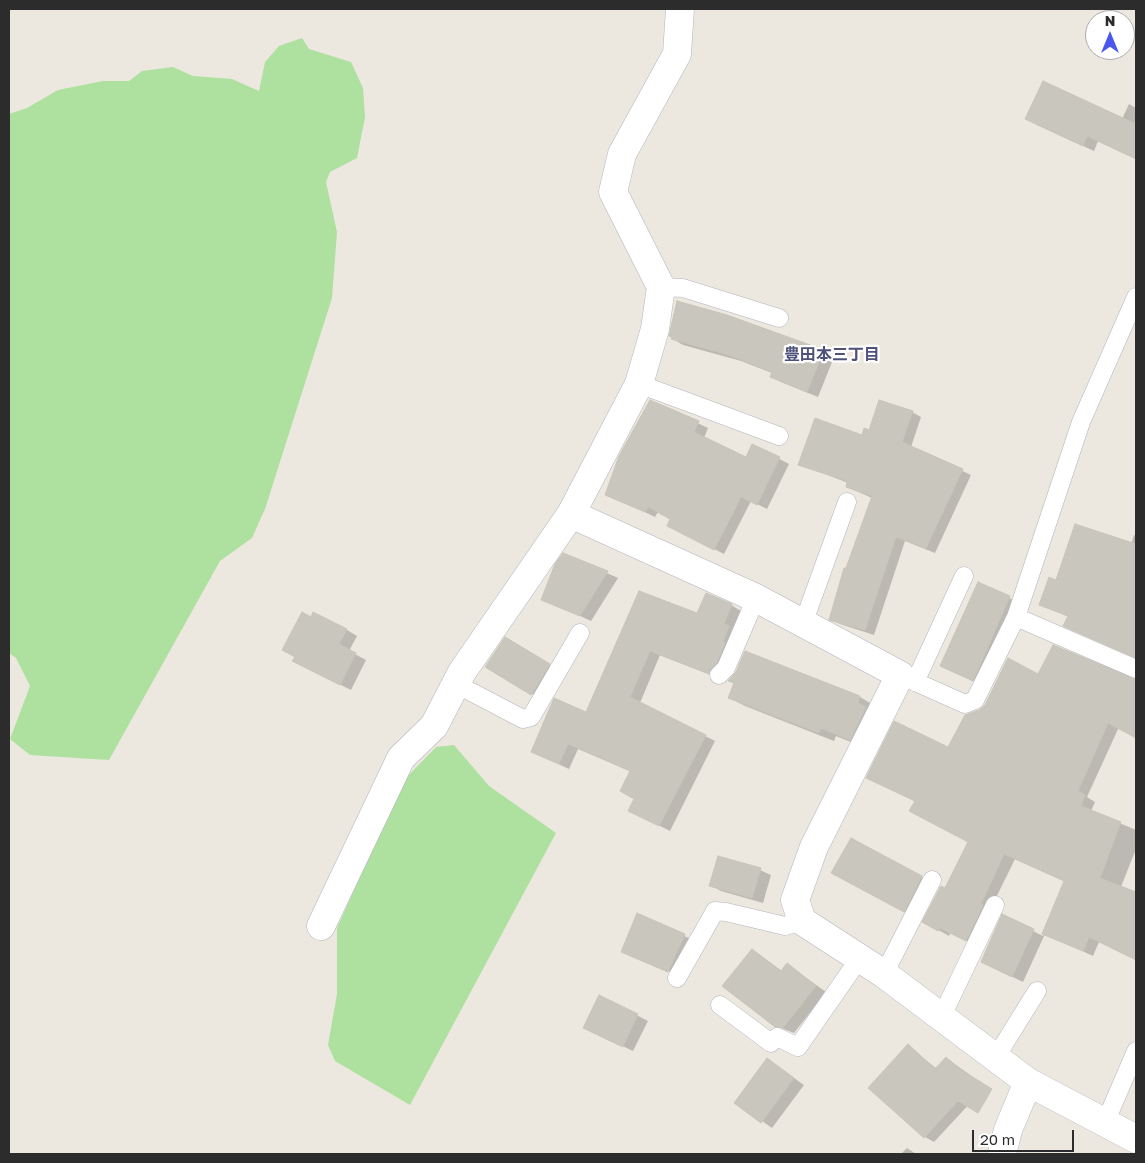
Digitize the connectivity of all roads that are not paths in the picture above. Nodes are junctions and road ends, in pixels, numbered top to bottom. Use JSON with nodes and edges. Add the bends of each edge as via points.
{"nodes":[{"id":1,"x":680,"y":9,"type":"edge"},
{"id":2,"x":661,"y":287,"type":"junction"},
{"id":3,"x":1136,"y":297,"type":"edge"},
{"id":4,"x":779,"y":318,"type":"dead end"},
{"id":5,"x":639,"y":384,"type":"junction"},
{"id":6,"x":779,"y":436,"type":"dead end"},
{"id":7,"x":847,"y":502,"type":"dead end"},
{"id":8,"x":571,"y":514,"type":"junction"},
{"id":9,"x":964,"y":576,"type":"dead end"},
{"id":10,"x":756,"y":598,"type":"junction"},
{"id":11,"x":1016,"y":617,"type":"junction"},
{"id":12,"x":803,"y":624,"type":"junction"},
{"id":13,"x":580,"y":633,"type":"dead end"},
{"id":14,"x":1136,"y":669,"type":"edge"},
{"id":15,"x":719,"y":675,"type":"dead end"},
{"id":16,"x":908,"y":679,"type":"junction"},
{"id":17,"x":456,"y":684,"type":"junction"},
{"id":18,"x":932,"y":880,"type":"dead end"},
{"id":19,"x":995,"y":905,"type":"dead end"},
{"id":20,"x":802,"y":921,"type":"junction"},
{"id":21,"x":321,"y":926,"type":"dead end"},
{"id":22,"x":859,"y":959,"type":"junction"},
{"id":23,"x":884,"y":974,"type":"junction"},
{"id":24,"x":677,"y":978,"type":"dead end"},
{"id":25,"x":1037,"y":991,"type":"dead end"},
{"id":26,"x":720,"y":1005,"type":"dead end"},
{"id":27,"x":941,"y":1018,"type":"junction"},
{"id":28,"x":1136,"y":1052,"type":"edge"},
{"id":29,"x":996,"y":1057,"type":"junction"},
{"id":30,"x":1028,"y":1082,"type":"junction"},
{"id":31,"x":1105,"y":1123,"type":"junction"},
{"id":32,"x":1136,"y":1139,"type":"edge"},
{"id":33,"x":1005,"y":1142,"type":"edge"},
{"id":34,"x":982,"y":1154,"type":"edge"}],
"edges":[{"from":1,"to":2,"type":"street","via":[[677,54],[622,154],[612,192]]},
{"from":2,"to":4,"type":"lane","via":[[683,288]]},
{"from":2,"to":5,"type":"street","via":[[655,329]]},
{"from":3,"to":11,"type":"lane","via":[[1081,422]]},
{"from":5,"to":6,"type":"lane"},
{"from":5,"to":8,"type":"street"},
{"from":7,"to":12,"type":"lane"},
{"from":8,"to":10,"type":"street"},
{"from":8,"to":17,"type":"street"},
{"from":9,"to":16,"type":"lane"},
{"from":10,"to":12,"type":"street"},
{"from":10,"to":15,"type":"lane","via":[[726,668]]},
{"from":11,"to":14,"type":"lane"},
{"from":11,"to":16,"type":"lane","via":[[975,700],[965,704]]},
{"from":12,"to":16,"type":"street"},
{"from":13,"to":17,"type":"lane","via":[[531,718],[523,719]]},
{"from":16,"to":20,"type":"street","via":[[814,847],[795,900]]},
{"from":17,"to":21,"type":"street","via":[[434,726],[401,758]]},
{"from":18,"to":23,"type":"lane"},
{"from":19,"to":27,"type":"lane"},
{"from":20,"to":22,"type":"street"},
{"from":20,"to":24,"type":"lane","via":[[785,926],[715,911]]},
{"from":22,"to":23,"type":"street"},
{"from":22,"to":26,"type":"lane","via":[[798,1047],[777,1037],[771,1042]]},
{"from":23,"to":27,"type":"street"},
{"from":25,"to":29,"type":"lane"},
{"from":27,"to":29,"type":"street"},
{"from":28,"to":31,"type":"lane"},
{"from":29,"to":30,"type":"street"},
{"from":30,"to":31,"type":"street"},
{"from":30,"to":33,"type":"street"},
{"from":31,"to":32,"type":"street"},
{"from":33,"to":34,"type":"street"}]}
